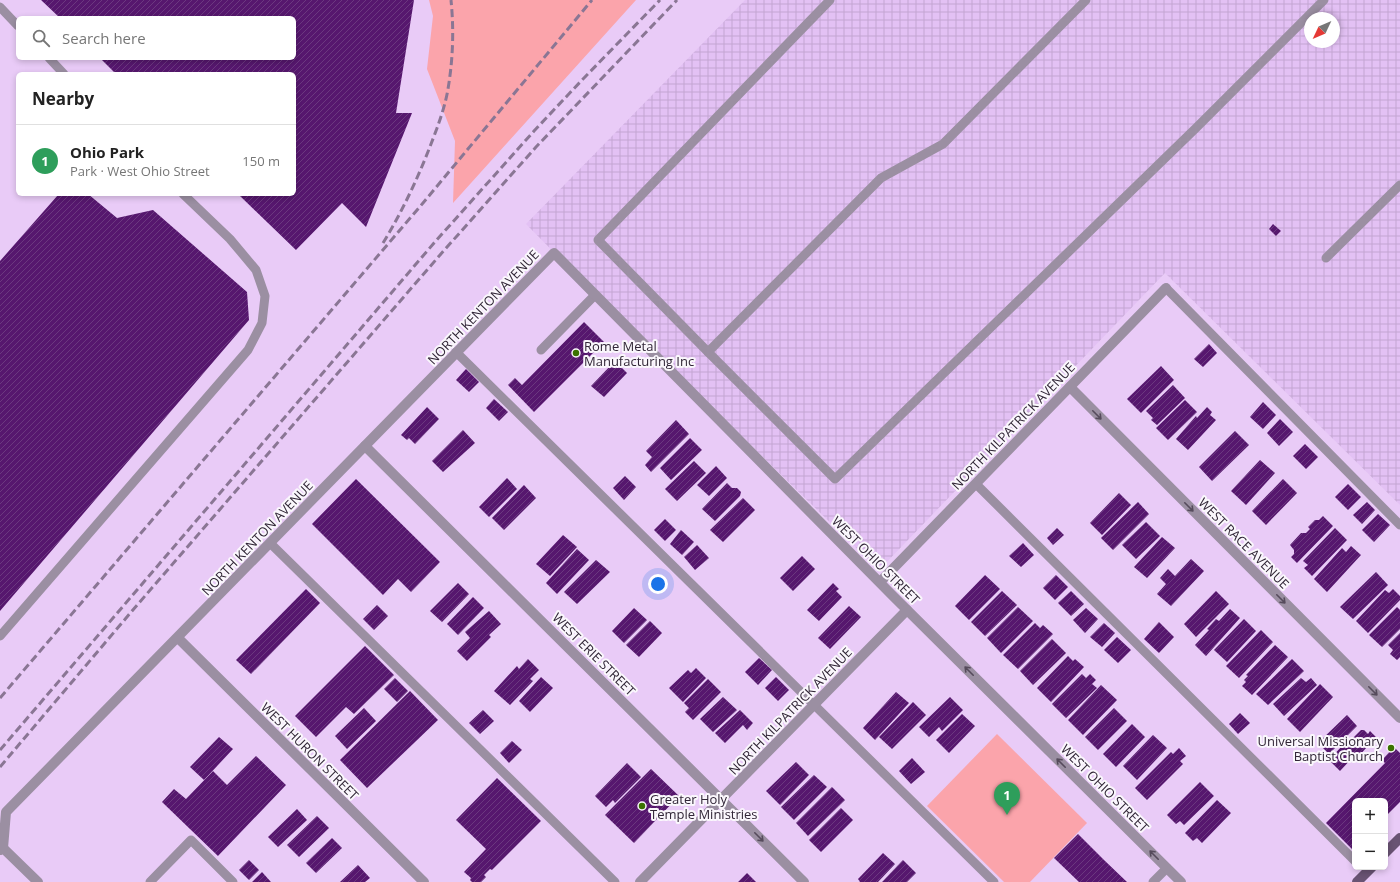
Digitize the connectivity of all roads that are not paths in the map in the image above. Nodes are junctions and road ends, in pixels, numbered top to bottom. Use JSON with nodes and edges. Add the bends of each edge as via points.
{"nodes":[{"id":1,"x":830,"y":0,"type":"edge"},
{"id":2,"x":1086,"y":0,"type":"edge"},
{"id":3,"x":1324,"y":0,"type":"edge"},
{"id":4,"x":0,"y":7,"type":"edge"},
{"id":5,"x":16,"y":24,"type":"edge"},
{"id":6,"x":51,"y":60,"type":"edge"},
{"id":7,"x":62,"y":72,"type":"edge"},
{"id":8,"x":1400,"y":185,"type":"edge"},
{"id":9,"x":185,"y":196,"type":"edge"},
{"id":10,"x":554,"y":253,"type":"joint"},
{"id":11,"x":1326,"y":258,"type":"dead end"},
{"id":12,"x":1166,"y":288,"type":"joint"},
{"id":13,"x":595,"y":295,"type":"junction"},
{"id":14,"x":541,"y":350,"type":"dead end"},
{"id":15,"x":456,"y":352,"type":"junction"},
{"id":16,"x":708,"y":352,"type":"junction"},
{"id":17,"x":1070,"y":387,"type":"junction"},
{"id":18,"x":365,"y":446,"type":"junction"},
{"id":19,"x":976,"y":484,"type":"junction"},
{"id":20,"x":1400,"y":524,"type":"edge"},
{"id":21,"x":270,"y":543,"type":"junction"},
{"id":22,"x":880,"y":582,"type":"junction"},
{"id":23,"x":907,"y":610,"type":"junction"},
{"id":24,"x":0,"y":636,"type":"edge"},
{"id":25,"x":178,"y":638,"type":"junction"},
{"id":26,"x":814,"y":704,"type":"junction"},
{"id":27,"x":1400,"y":718,"type":"edge"},
{"id":28,"x":721,"y":799,"type":"junction"},
{"id":29,"x":1400,"y":838,"type":"edge"},
{"id":30,"x":2,"y":849,"type":"edge"},
{"id":31,"x":1388,"y":850,"type":"edge"},
{"id":32,"x":1352,"y":859,"type":"edge"},
{"id":33,"x":1167,"y":868,"type":"junction"},
{"id":34,"x":1365,"y":870,"type":"edge"},
{"id":35,"x":38,"y":882,"type":"edge"},
{"id":36,"x":150,"y":882,"type":"edge"},
{"id":37,"x":233,"y":882,"type":"edge"},
{"id":38,"x":424,"y":882,"type":"edge"},
{"id":39,"x":615,"y":882,"type":"edge"},
{"id":40,"x":640,"y":882,"type":"edge"},
{"id":41,"x":804,"y":882,"type":"edge"},
{"id":42,"x":994,"y":882,"type":"edge"},
{"id":43,"x":1154,"y":882,"type":"edge"},
{"id":44,"x":1181,"y":882,"type":"edge"},
{"id":45,"x":1357,"y":882,"type":"edge"}],
"edges":[{"from":1,"to":16,"type":"lane","via":[[598,240]]},
{"from":2,"to":16,"type":"lane","via":[[943,144],[881,178]]},
{"from":3,"to":16,"type":"lane","via":[[835,479]]},
{"from":4,"to":5,"type":"lane"},
{"from":6,"to":7,"type":"lane"},
{"from":8,"to":11,"type":"lane"},
{"from":9,"to":24,"type":"lane","via":[[230,239],[256,270],[266,296],[262,322],[248,350]]},
{"from":10,"to":13,"type":"street","name":"WEST OHIO STREET"},
{"from":10,"to":15,"type":"street","name":"NORTH KENTON AVENUE"},
{"from":12,"to":17,"type":"street","name":"NORTH KILPATRICK AVENUE"},
{"from":12,"to":20,"type":"lane"},
{"from":13,"to":14,"type":"lane"},
{"from":13,"to":22,"type":"street","name":"WEST OHIO STREET"},
{"from":15,"to":18,"type":"street","name":"NORTH KENTON AVENUE"},
{"from":15,"to":26,"type":"lane"},
{"from":17,"to":19,"type":"street","name":"NORTH KILPATRICK AVENUE"},
{"from":17,"to":27,"type":"street","name":"WEST RACE AVENUE","one_way":true},
{"from":18,"to":21,"type":"street","name":"NORTH KENTON AVENUE"},
{"from":18,"to":28,"type":"street","name":"WEST ERIE STREET"},
{"from":19,"to":22,"type":"street","name":"NORTH KILPATRICK AVENUE"},
{"from":19,"to":32,"type":"lane"},
{"from":21,"to":25,"type":"street","name":"NORTH KENTON AVENUE"},
{"from":21,"to":39,"type":"lane"},
{"from":22,"to":23,"type":"street","name":"WEST OHIO STREET"},
{"from":23,"to":26,"type":"street","name":"NORTH KILPATRICK AVENUE"},
{"from":33,"to":23,"type":"street","name":"WEST OHIO STREET","one_way":true},
{"from":25,"to":30,"type":"street","name":"NORTH KENTON AVENUE","via":[[6,812]]},
{"from":25,"to":38,"type":"street","name":"WEST HURON STREET"},
{"from":26,"to":28,"type":"street","name":"NORTH KILPATRICK AVENUE"},
{"from":26,"to":42,"type":"lane"},
{"from":28,"to":40,"type":"street","name":"NORTH KILPATRICK AVENUE"},
{"from":28,"to":41,"type":"street","name":"WEST ERIE STREET","one_way":true},
{"from":29,"to":31,"type":"main road"},
{"from":30,"to":35,"type":"street"},
{"from":33,"to":43,"type":"lane"},
{"from":33,"to":44,"type":"street","name":"WEST OHIO STREET"},
{"from":34,"to":45,"type":"main road"},
{"from":36,"to":37,"type":"lane","via":[[191,840]]}]}
